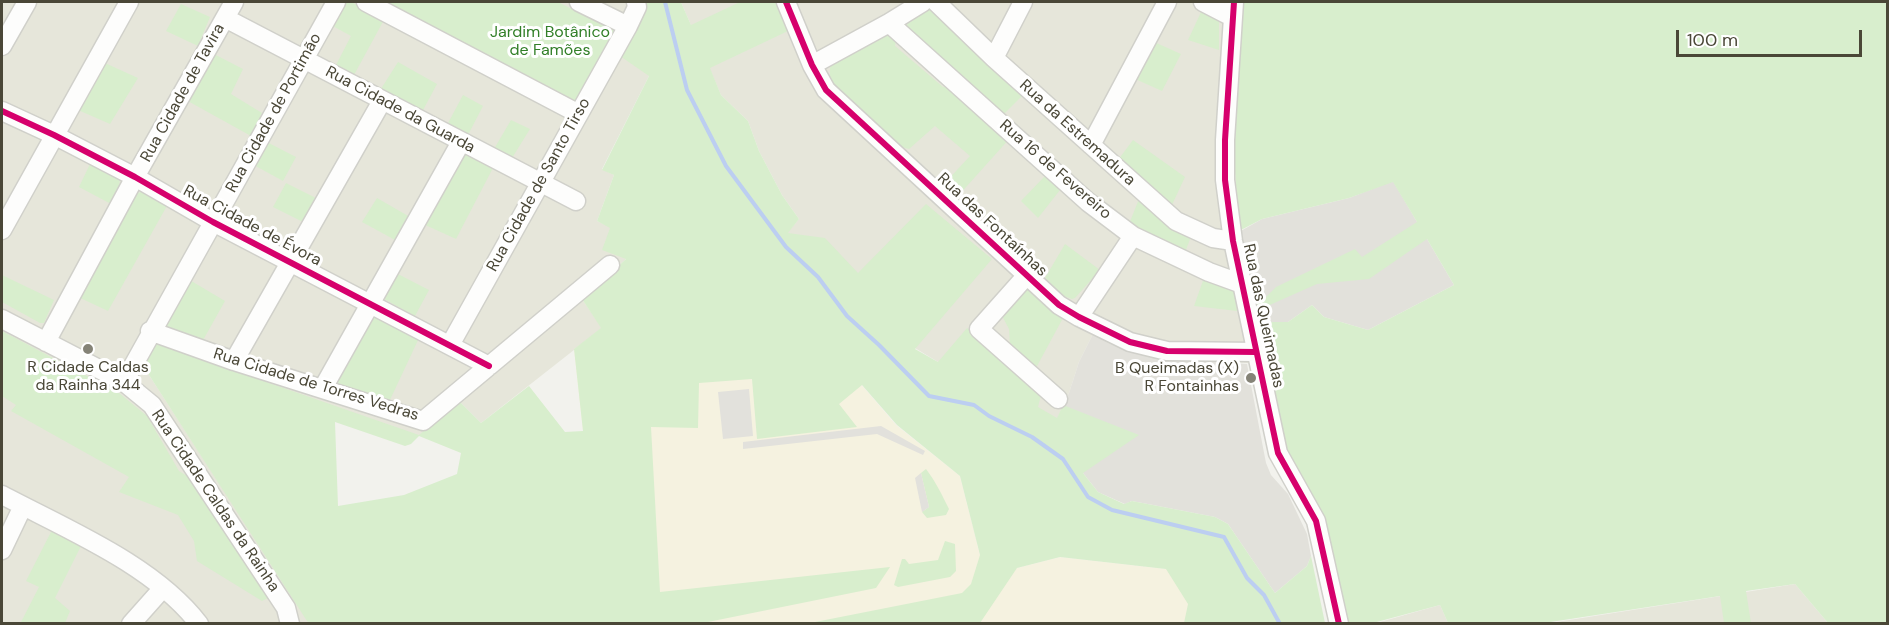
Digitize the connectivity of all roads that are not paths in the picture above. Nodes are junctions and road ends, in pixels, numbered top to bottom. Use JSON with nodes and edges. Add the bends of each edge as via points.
{"nodes":[{"id":1,"x":27,"y":2,"type":"edge"},
{"id":2,"x":129,"y":2,"type":"edge"},
{"id":3,"x":234,"y":2,"type":"edge"},
{"id":4,"x":336,"y":2,"type":"edge"},
{"id":5,"x":366,"y":2,"type":"edge"},
{"id":6,"x":579,"y":2,"type":"edge"},
{"id":7,"x":636,"y":2,"type":"edge"},
{"id":8,"x":786,"y":2,"type":"edge"},
{"id":9,"x":923,"y":2,"type":"edge"},
{"id":10,"x":936,"y":2,"type":"edge"},
{"id":11,"x":1023,"y":2,"type":"edge"},
{"id":12,"x":1167,"y":2,"type":"edge"},
{"id":13,"x":1203,"y":2,"type":"edge"},
{"id":14,"x":1233,"y":9,"type":"edge"},
{"id":15,"x":225,"y":18,"type":"junction"},
{"id":16,"x":7,"y":22,"type":"edge"},
{"id":17,"x":889,"y":23,"type":"junction"},
{"id":18,"x":628,"y":26,"type":"junction"},
{"id":19,"x":2,"y":46,"type":"edge"},
{"id":20,"x":994,"y":58,"type":"junction"},
{"id":21,"x":304,"y":60,"type":"junction"},
{"id":22,"x":813,"y":65,"type":"junction"},
{"id":23,"x":382,"y":101,"type":"junction"},
{"id":24,"x":2,"y":111,"type":"edge"},
{"id":25,"x":579,"y":114,"type":"junction"},
{"id":26,"x":54,"y":135,"type":"junction"},
{"id":27,"x":461,"y":142,"type":"junction"},
{"id":28,"x":1091,"y":145,"type":"junction"},
{"id":29,"x":135,"y":177,"type":"junction"},
{"id":30,"x":540,"y":184,"type":"junction"},
{"id":31,"x":576,"y":201,"type":"dead end"},
{"id":32,"x":213,"y":222,"type":"junction"},
{"id":33,"x":2,"y":230,"type":"edge"},
{"id":34,"x":1133,"y":236,"type":"junction"},
{"id":35,"x":1233,"y":241,"type":"junction"},
{"id":36,"x":290,"y":262,"type":"junction"},
{"id":37,"x":610,"y":265,"type":"dead end"},
{"id":38,"x":1026,"y":275,"type":"junction"},
{"id":39,"x":1242,"y":284,"type":"junction"},
{"id":40,"x":370,"y":304,"type":"junction"},
{"id":41,"x":1079,"y":317,"type":"junction"},
{"id":42,"x":2,"y":319,"type":"edge"},
{"id":43,"x":150,"y":332,"type":"junction"},
{"id":44,"x":46,"y":342,"type":"junction"},
{"id":45,"x":450,"y":345,"type":"junction"},
{"id":46,"x":1256,"y":352,"type":"junction"},
{"id":47,"x":234,"y":361,"type":"junction"},
{"id":48,"x":489,"y":366,"type":"junction"},
{"id":49,"x":124,"y":382,"type":"junction"},
{"id":50,"x":323,"y":388,"type":"junction"},
{"id":51,"x":1058,"y":399,"type":"dead end"},
{"id":52,"x":2,"y":495,"type":"edge"},
{"id":53,"x":23,"y":506,"type":"junction"},
{"id":54,"x":2,"y":550,"type":"edge"},
{"id":55,"x":163,"y":588,"type":"junction"},
{"id":56,"x":131,"y":624,"type":"edge"},
{"id":57,"x":199,"y":624,"type":"edge"},
{"id":58,"x":290,"y":624,"type":"edge"},
{"id":59,"x":1339,"y":624,"type":"edge"}],
"edges":[{"from":1,"to":16,"type":"street"},
{"from":2,"to":26,"type":"street"},
{"from":3,"to":15,"type":"street","name":"Rua Cidade de Tavira"},
{"from":4,"to":21,"type":"street","name":"Rua Cidade de Portimão"},
{"from":5,"to":25,"type":"street"},
{"from":6,"to":18,"type":"street"},
{"from":7,"to":18,"type":"street","name":"Rua Cidade de Santo Tirso","via":[[638,8]]},
{"from":8,"to":22,"type":"street","name":"Rua das Fontaínhas"},
{"from":9,"to":17,"type":"street"},
{"from":10,"to":20,"type":"street","name":"Rua da Estremadura"},
{"from":11,"to":20,"type":"street"},
{"from":12,"to":28,"type":"street"},
{"from":13,"to":14,"type":"street"},
{"from":14,"to":35,"type":"street","name":"Rua das Queimadas","via":[[1224,140]]},
{"from":15,"to":21,"type":"street","name":"Rua Cidade da Guarda"},
{"from":15,"to":29,"type":"street","name":"Rua Cidade de Tavira"},
{"from":16,"to":19,"type":"street"},
{"from":17,"to":22,"type":"street"},
{"from":17,"to":34,"type":"street","name":"Rua 16 de Fevereiro","via":[[1088,202]]},
{"from":18,"to":25,"type":"street","name":"Rua Cidade de Santo Tirso"},
{"from":20,"to":28,"type":"street","name":"Rua da Estremadura"},
{"from":21,"to":23,"type":"street","name":"Rua Cidade da Guarda"},
{"from":21,"to":32,"type":"street","name":"Rua Cidade de Portimão"},
{"from":22,"to":38,"type":"street","name":"Rua das Fontaínhas","via":[[826,90]]},
{"from":23,"to":27,"type":"street","name":"Rua Cidade da Guarda"},
{"from":23,"to":36,"type":"street"},
{"from":24,"to":26,"type":"street","name":"Rua Cidade de Évora"},
{"from":25,"to":30,"type":"street","name":"Rua Cidade de Santo Tirso"},
{"from":26,"to":29,"type":"street","name":"Rua Cidade de Évora"},
{"from":26,"to":33,"type":"street"},
{"from":27,"to":30,"type":"street","name":"Rua Cidade da Guarda"},
{"from":27,"to":40,"type":"street"},
{"from":28,"to":35,"type":"street","name":"Rua da Estremadura","via":[[1176,221],[1213,238]]},
{"from":29,"to":32,"type":"street","name":"Rua Cidade de Évora"},
{"from":29,"to":44,"type":"street","name":"Rua Cidade de Tavira"},
{"from":30,"to":31,"type":"street","name":"Rua Cidade da Guarda"},
{"from":30,"to":45,"type":"street","name":"Rua Cidade de Santo Tirso"},
{"from":32,"to":36,"type":"street","name":"Rua Cidade de Évora"},
{"from":32,"to":43,"type":"street","name":"Rua Cidade de Portimão"},
{"from":34,"to":39,"type":"street","name":"Rua 16 de Fevereiro"},
{"from":34,"to":41,"type":"street"},
{"from":35,"to":39,"type":"street","name":"Rua das Queimadas"},
{"from":36,"to":40,"type":"street","name":"Rua Cidade de Évora"},
{"from":36,"to":47,"type":"street"},
{"from":37,"to":48,"type":"street","name":"Rua Cidade de Torres Vedras"},
{"from":38,"to":41,"type":"street","name":"Rua das Fontaínhas","via":[[1059,305]]},
{"from":38,"to":51,"type":"street","via":[[979,329]]},
{"from":39,"to":46,"type":"street","name":"Rua das Queimadas"},
{"from":40,"to":45,"type":"street","name":"Rua Cidade de Évora"},
{"from":40,"to":50,"type":"street"},
{"from":41,"to":46,"type":"street","name":"Rua das Fontaínhas","via":[[1130,342],[1167,351]]},
{"from":42,"to":44,"type":"street","name":"Rua Cidade Caldas da Rainha"},
{"from":43,"to":47,"type":"street","name":"Rua Cidade de Torres Vedras"},
{"from":43,"to":49,"type":"street","name":"Rua Cidade de Portimão"},
{"from":44,"to":49,"type":"street","name":"Rua Cidade Caldas da Rainha"},
{"from":45,"to":48,"type":"street","name":"Rua Cidade de Évora"},
{"from":46,"to":59,"type":"street","name":"Rua das Queimadas","via":[[1278,453],[1316,521]]},
{"from":47,"to":50,"type":"street","name":"Rua Cidade de Torres Vedras"},
{"from":48,"to":50,"type":"street","name":"Rua Cidade de Torres Vedras","via":[[423,421]]},
{"from":49,"to":58,"type":"street","name":"Rua Cidade Caldas da Rainha","via":[[152,405],[286,608]]},
{"from":52,"to":53,"type":"street"},
{"from":53,"to":54,"type":"street"},
{"from":53,"to":55,"type":"street","via":[[137,567]]},
{"from":55,"to":56,"type":"street"},
{"from":55,"to":57,"type":"street"}]}
